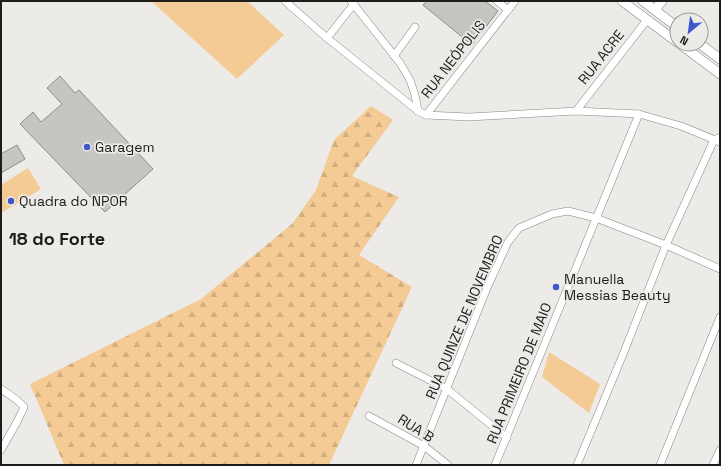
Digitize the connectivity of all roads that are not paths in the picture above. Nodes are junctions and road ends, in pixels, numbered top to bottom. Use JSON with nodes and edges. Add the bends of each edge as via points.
{"nodes":[{"id":1,"x":285,"y":1,"type":"edge"},
{"id":2,"x":497,"y":1,"type":"edge"},
{"id":3,"x":515,"y":1,"type":"edge"},
{"id":4,"x":622,"y":1,"type":"edge"},
{"id":5,"x":643,"y":1,"type":"edge"},
{"id":6,"x":662,"y":1,"type":"edge"},
{"id":7,"x":352,"y":3,"type":"edge"},
{"id":8,"x":508,"y":10,"type":"junction"},
{"id":9,"x":655,"y":10,"type":"junction"},
{"id":10,"x":647,"y":20,"type":"junction"},
{"id":11,"x":669,"y":20,"type":"edge"},
{"id":12,"x":415,"y":27,"type":"dead end"},
{"id":13,"x":669,"y":36,"type":"edge"},
{"id":14,"x":328,"y":38,"type":"junction"},
{"id":15,"x":709,"y":51,"type":"edge"},
{"id":16,"x":691,"y":52,"type":"edge"},
{"id":17,"x":394,"y":56,"type":"junction"},
{"id":18,"x":720,"y":59,"type":"edge"},
{"id":19,"x":720,"y":74,"type":"edge"},
{"id":20,"x":418,"y":111,"type":"junction"},
{"id":21,"x":576,"y":111,"type":"junction"},
{"id":22,"x":639,"y":114,"type":"junction"},
{"id":23,"x":426,"y":115,"type":"junction"},
{"id":24,"x":718,"y":140,"type":"edge"},
{"id":25,"x":596,"y":218,"type":"junction"},
{"id":26,"x":666,"y":245,"type":"junction"},
{"id":27,"x":720,"y":269,"type":"edge"},
{"id":28,"x":720,"y":317,"type":"edge"},
{"id":29,"x":396,"y":363,"type":"dead end"},
{"id":30,"x":1,"y":389,"type":"edge"},
{"id":31,"x":447,"y":389,"type":"junction"},
{"id":32,"x":369,"y":416,"type":"dead end"},
{"id":33,"x":507,"y":438,"type":"junction"},
{"id":34,"x":424,"y":446,"type":"junction"},
{"id":35,"x":1,"y":450,"type":"edge"},
{"id":36,"x":720,"y":450,"type":"edge"},
{"id":37,"x":416,"y":465,"type":"edge"},
{"id":38,"x":448,"y":465,"type":"edge"},
{"id":39,"x":495,"y":465,"type":"edge"},
{"id":40,"x":577,"y":465,"type":"edge"},
{"id":41,"x":660,"y":465,"type":"edge"},
{"id":42,"x":713,"y":465,"type":"edge"}],
"edges":[{"from":1,"to":14,"type":"street"},
{"from":2,"to":8,"type":"street"},
{"from":3,"to":8,"type":"street","name":"RUA NEÓPOLIS"},
{"from":4,"to":10,"type":"main road"},
{"from":5,"to":9,"type":"main road"},
{"from":6,"to":9,"type":"main road"},
{"from":7,"to":14,"type":"street"},
{"from":7,"to":17,"type":"street"},
{"from":8,"to":23,"type":"street","name":"RUA NEÓPOLIS"},
{"from":9,"to":11,"type":"main road"},
{"from":10,"to":13,"type":"main road"},
{"from":10,"to":21,"type":"street","name":"RUA ACRE"},
{"from":12,"to":17,"type":"street"},
{"from":14,"to":20,"type":"street"},
{"from":15,"to":18,"type":"main road"},
{"from":16,"to":19,"type":"main road"},
{"from":17,"to":20,"type":"street","via":[[410,80]]},
{"from":20,"to":23,"type":"street"},
{"from":21,"to":22,"type":"street"},
{"from":21,"to":23,"type":"street","via":[[469,118]]},
{"from":22,"to":24,"type":"street"},
{"from":22,"to":25,"type":"street","name":"RUA PRIMEIRO DE MAIO"},
{"from":24,"to":26,"type":"street"},
{"from":25,"to":26,"type":"street"},
{"from":25,"to":31,"type":"street","name":"RUA QUINZE DE NOVEMBRO","via":[[568,211],[552,214],[522,226],[510,237]]},
{"from":25,"to":33,"type":"street","name":"RUA PRIMEIRO DE MAIO"},
{"from":26,"to":27,"type":"street"},
{"from":26,"to":40,"type":"street"},
{"from":28,"to":41,"type":"street"},
{"from":29,"to":31,"type":"street"},
{"from":30,"to":35,"type":"street","via":[[24,407]]},
{"from":31,"to":33,"type":"street"},
{"from":31,"to":34,"type":"street","name":"RUA QUINZE DE NOVEMBRO"},
{"from":32,"to":34,"type":"street","name":"RUA B"},
{"from":33,"to":39,"type":"street","name":"RUA PRIMEIRO DE MAIO"},
{"from":34,"to":37,"type":"street","name":"RUA QUINZE DE NOVEMBRO"},
{"from":34,"to":38,"type":"street","name":"RUA B"},
{"from":36,"to":42,"type":"street"}]}
